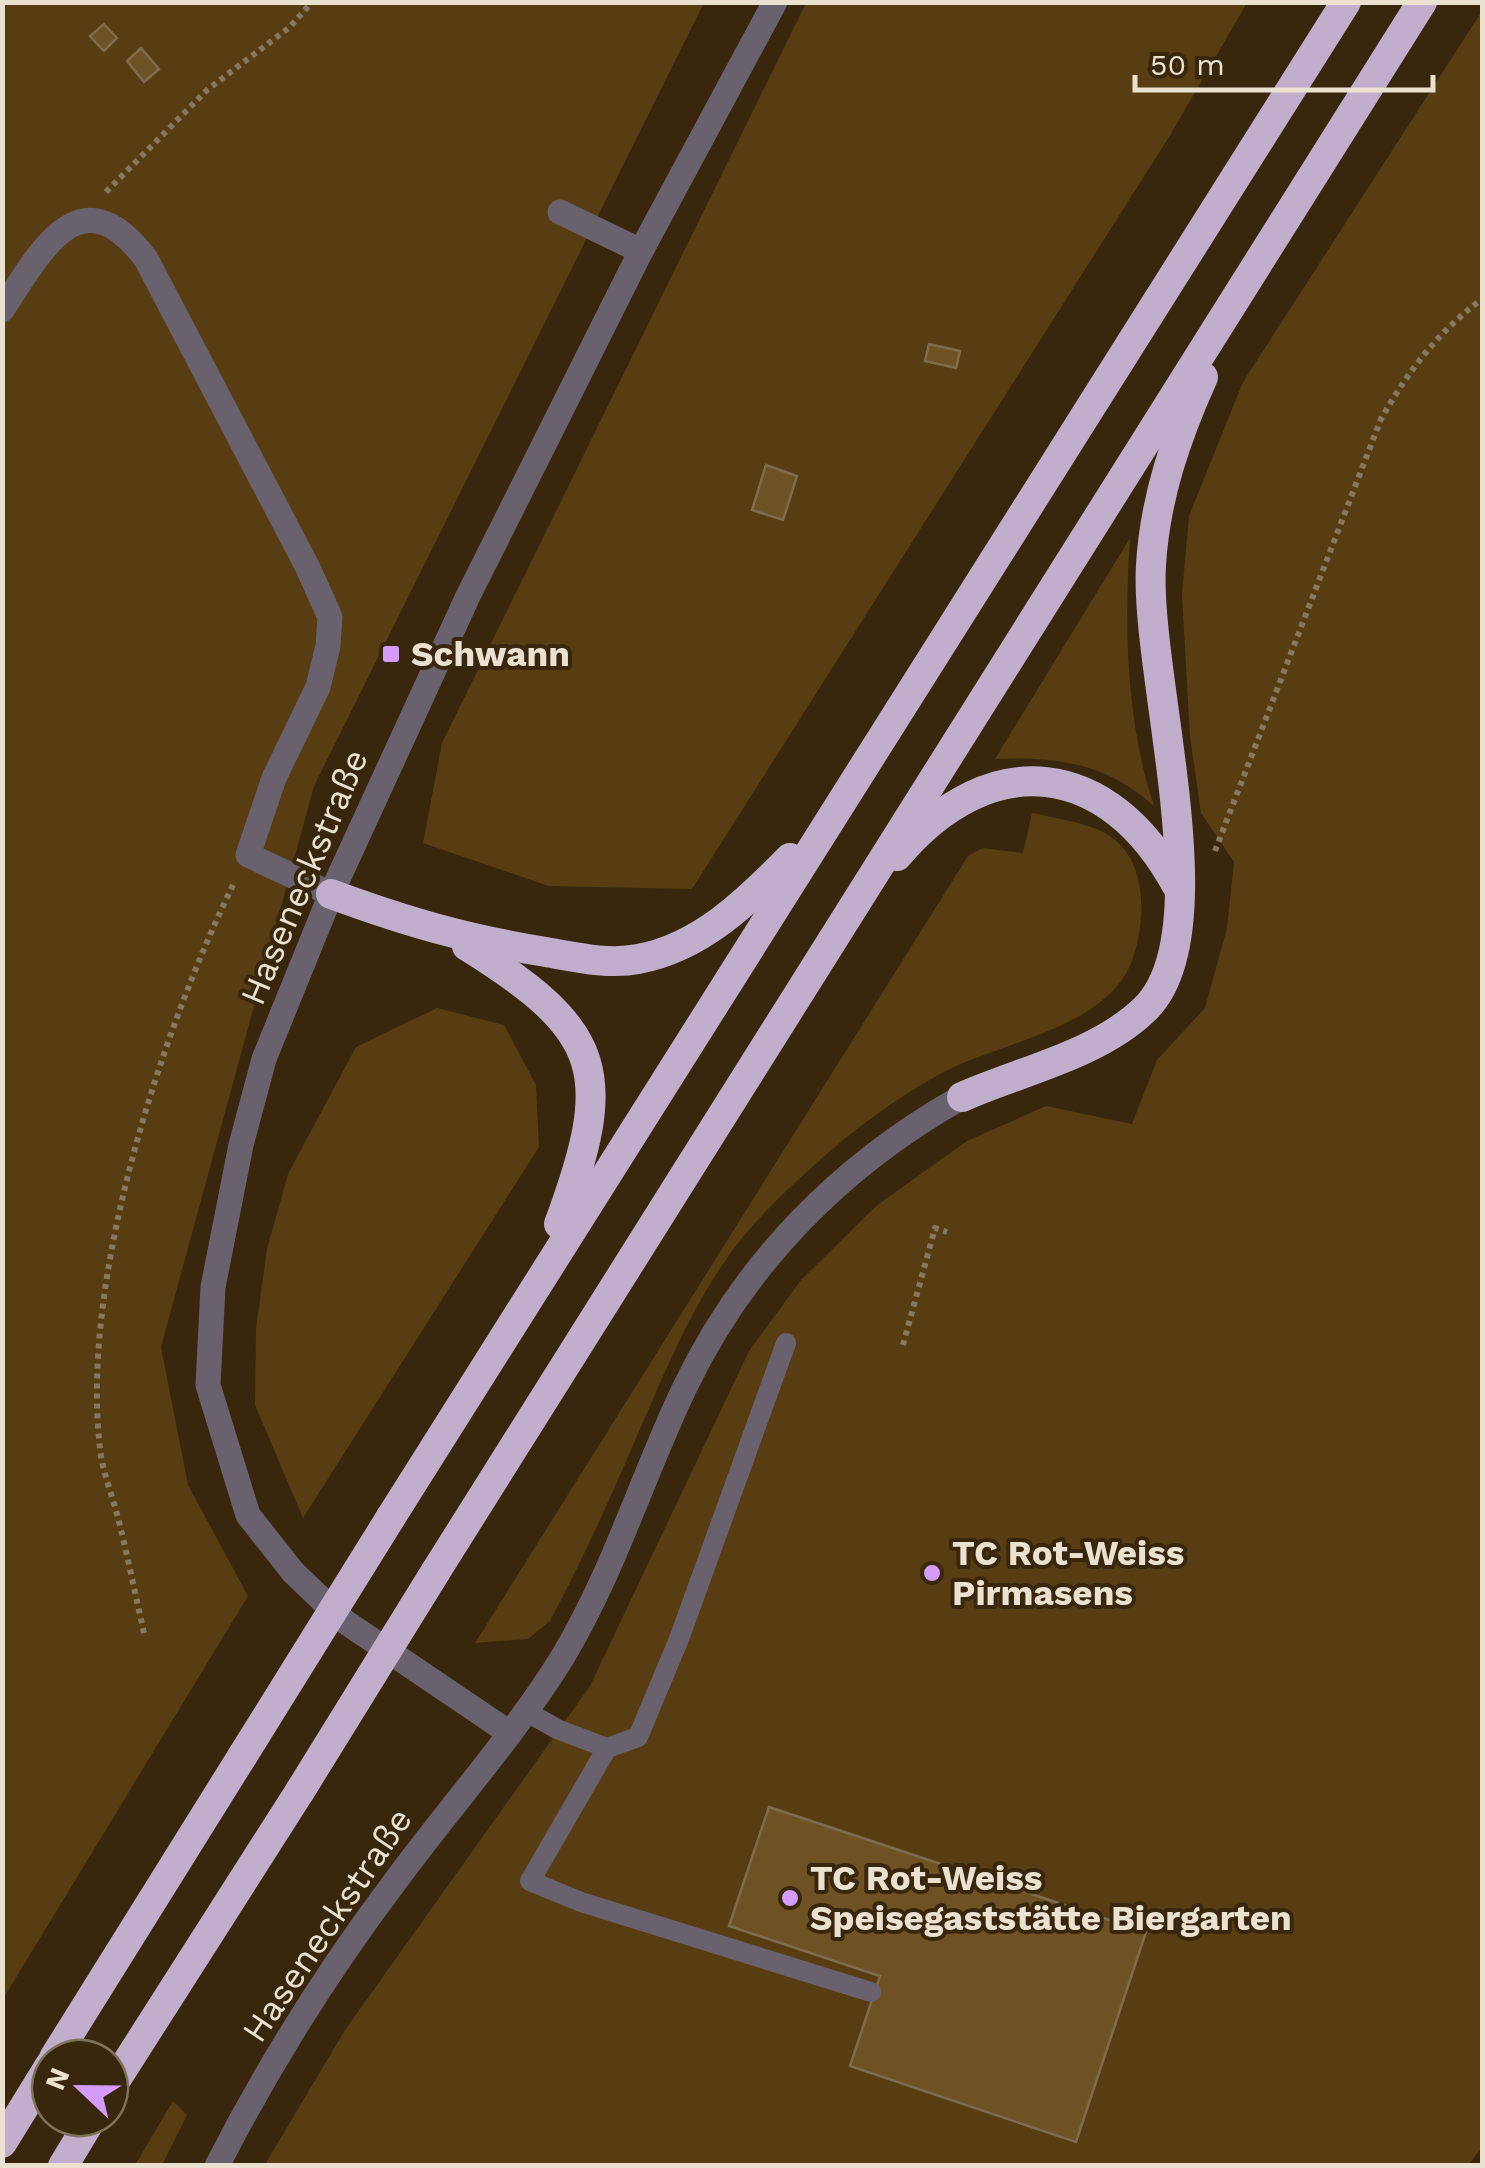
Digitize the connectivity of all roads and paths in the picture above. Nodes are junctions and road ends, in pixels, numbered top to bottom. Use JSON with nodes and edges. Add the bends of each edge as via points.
{"nodes":[{"id":1,"x":312,"y":2,"type":"edge"},
{"id":2,"x":776,"y":2,"type":"edge"},
{"id":3,"x":1346,"y":2,"type":"edge"},
{"id":4,"x":1422,"y":2,"type":"edge"},
{"id":5,"x":560,"y":212,"type":"dead end"},
{"id":6,"x":88,"y":218,"type":"junction"},
{"id":7,"x":641,"y":251,"type":"junction"},
{"id":8,"x":1245,"y":283,"type":"junction"},
{"id":9,"x":1482,"y":299,"type":"edge"},
{"id":10,"x":2,"y":310,"type":"edge"},
{"id":11,"x":832,"y":813,"type":"junction"},
{"id":12,"x":248,"y":855,"type":"junction"},
{"id":13,"x":1214,"y":855,"type":"dead end"},
{"id":14,"x":1181,"y":893,"type":"junction"},
{"id":15,"x":331,"y":894,"type":"junction"},
{"id":16,"x":846,"y":917,"type":"junction"},
{"id":17,"x":452,"y":936,"type":"junction"},
{"id":18,"x":962,"y":1097,"type":"joint"},
{"id":19,"x":947,"y":1232,"type":"dead end"},
{"id":20,"x":536,"y":1287,"type":"junction"},
{"id":21,"x":786,"y":1344,"type":"dead end"},
{"id":22,"x":903,"y":1345,"type":"dead end"},
{"id":23,"x":144,"y":1633,"type":"dead end"},
{"id":24,"x":524,"y":1710,"type":"junction"},
{"id":25,"x":508,"y":1732,"type":"junction"},
{"id":26,"x":608,"y":1748,"type":"junction"},
{"id":27,"x":872,"y":1992,"type":"dead end"},
{"id":28,"x":66,"y":2038,"type":"edge"},
{"id":29,"x":130,"y":2058,"type":"edge"},
{"id":30,"x":30,"y":2098,"type":"edge"},
{"id":31,"x":80,"y":2138,"type":"edge"},
{"id":32,"x":2,"y":2143,"type":"edge"},
{"id":33,"x":64,"y":2166,"type":"edge"},
{"id":34,"x":217,"y":2166,"type":"edge"}],
"edges":[{"from":1,"to":6,"type":"path","via":[[119,175]]},
{"from":2,"to":7,"type":"street","name":"Haseneckstraße"},
{"from":3,"to":11,"type":"highway"},
{"from":4,"to":8,"type":"highway"},
{"from":5,"to":7,"type":"street"},
{"from":6,"to":10,"type":"street","via":[[66,226],[47,245]]},
{"from":6,"to":12,"type":"street","via":[[126,232],[146,259],[330,616],[318,686],[274,778]]},
{"from":7,"to":15,"type":"street","name":"Haseneckstraße","via":[[468,596]]},
{"from":8,"to":14,"type":"highway","via":[[1176,438],[1151,566]]},
{"from":8,"to":16,"type":"highway"},
{"from":9,"to":13,"type":"path","via":[[1443,328],[1382,419]]},
{"from":11,"to":17,"type":"highway","via":[[750,898],[672,948],[636,960],[584,959]]},
{"from":11,"to":20,"type":"highway"},
{"from":12,"to":15,"type":"street"},
{"from":12,"to":23,"type":"path","via":[[210,932],[160,1066],[97,1332],[100,1449]]},
{"from":14,"to":16,"type":"highway","via":[[1157,849],[1123,813],[1059,784],[1027,780],[986,787],[942,812]]},
{"from":14,"to":18,"type":"highway","via":[[1167,974],[1148,1007],[1088,1046]]},
{"from":15,"to":17,"type":"highway"},
{"from":15,"to":25,"type":"street","name":"Haseneckstraße","via":[[264,1060],[241,1145],[213,1287],[208,1385],[248,1515],[293,1572],[344,1620]]},
{"from":16,"to":29,"type":"highway","bridge":true},
{"from":17,"to":20,"type":"highway","via":[[527,983],[565,1017],[586,1063],[590,1130]]},
{"from":18,"to":24,"type":"street","name":"Haseneckstraße","via":[[843,1179],[737,1297],[684,1389],[586,1612]]},
{"from":19,"to":22,"type":"path","via":[[935,1228]]},
{"from":20,"to":28,"type":"highway","bridge":true},
{"from":21,"to":26,"type":"lane","via":[[638,1736]]},
{"from":24,"to":25,"type":"street","name":"Haseneckstraße"},
{"from":24,"to":26,"type":"lane"},
{"from":25,"to":34,"type":"street","name":"Haseneckstraße","via":[[332,1967]]},
{"from":26,"to":27,"type":"lane","via":[[530,1881]]},
{"from":30,"to":32,"type":"highway"},
{"from":31,"to":33,"type":"highway"}]}
